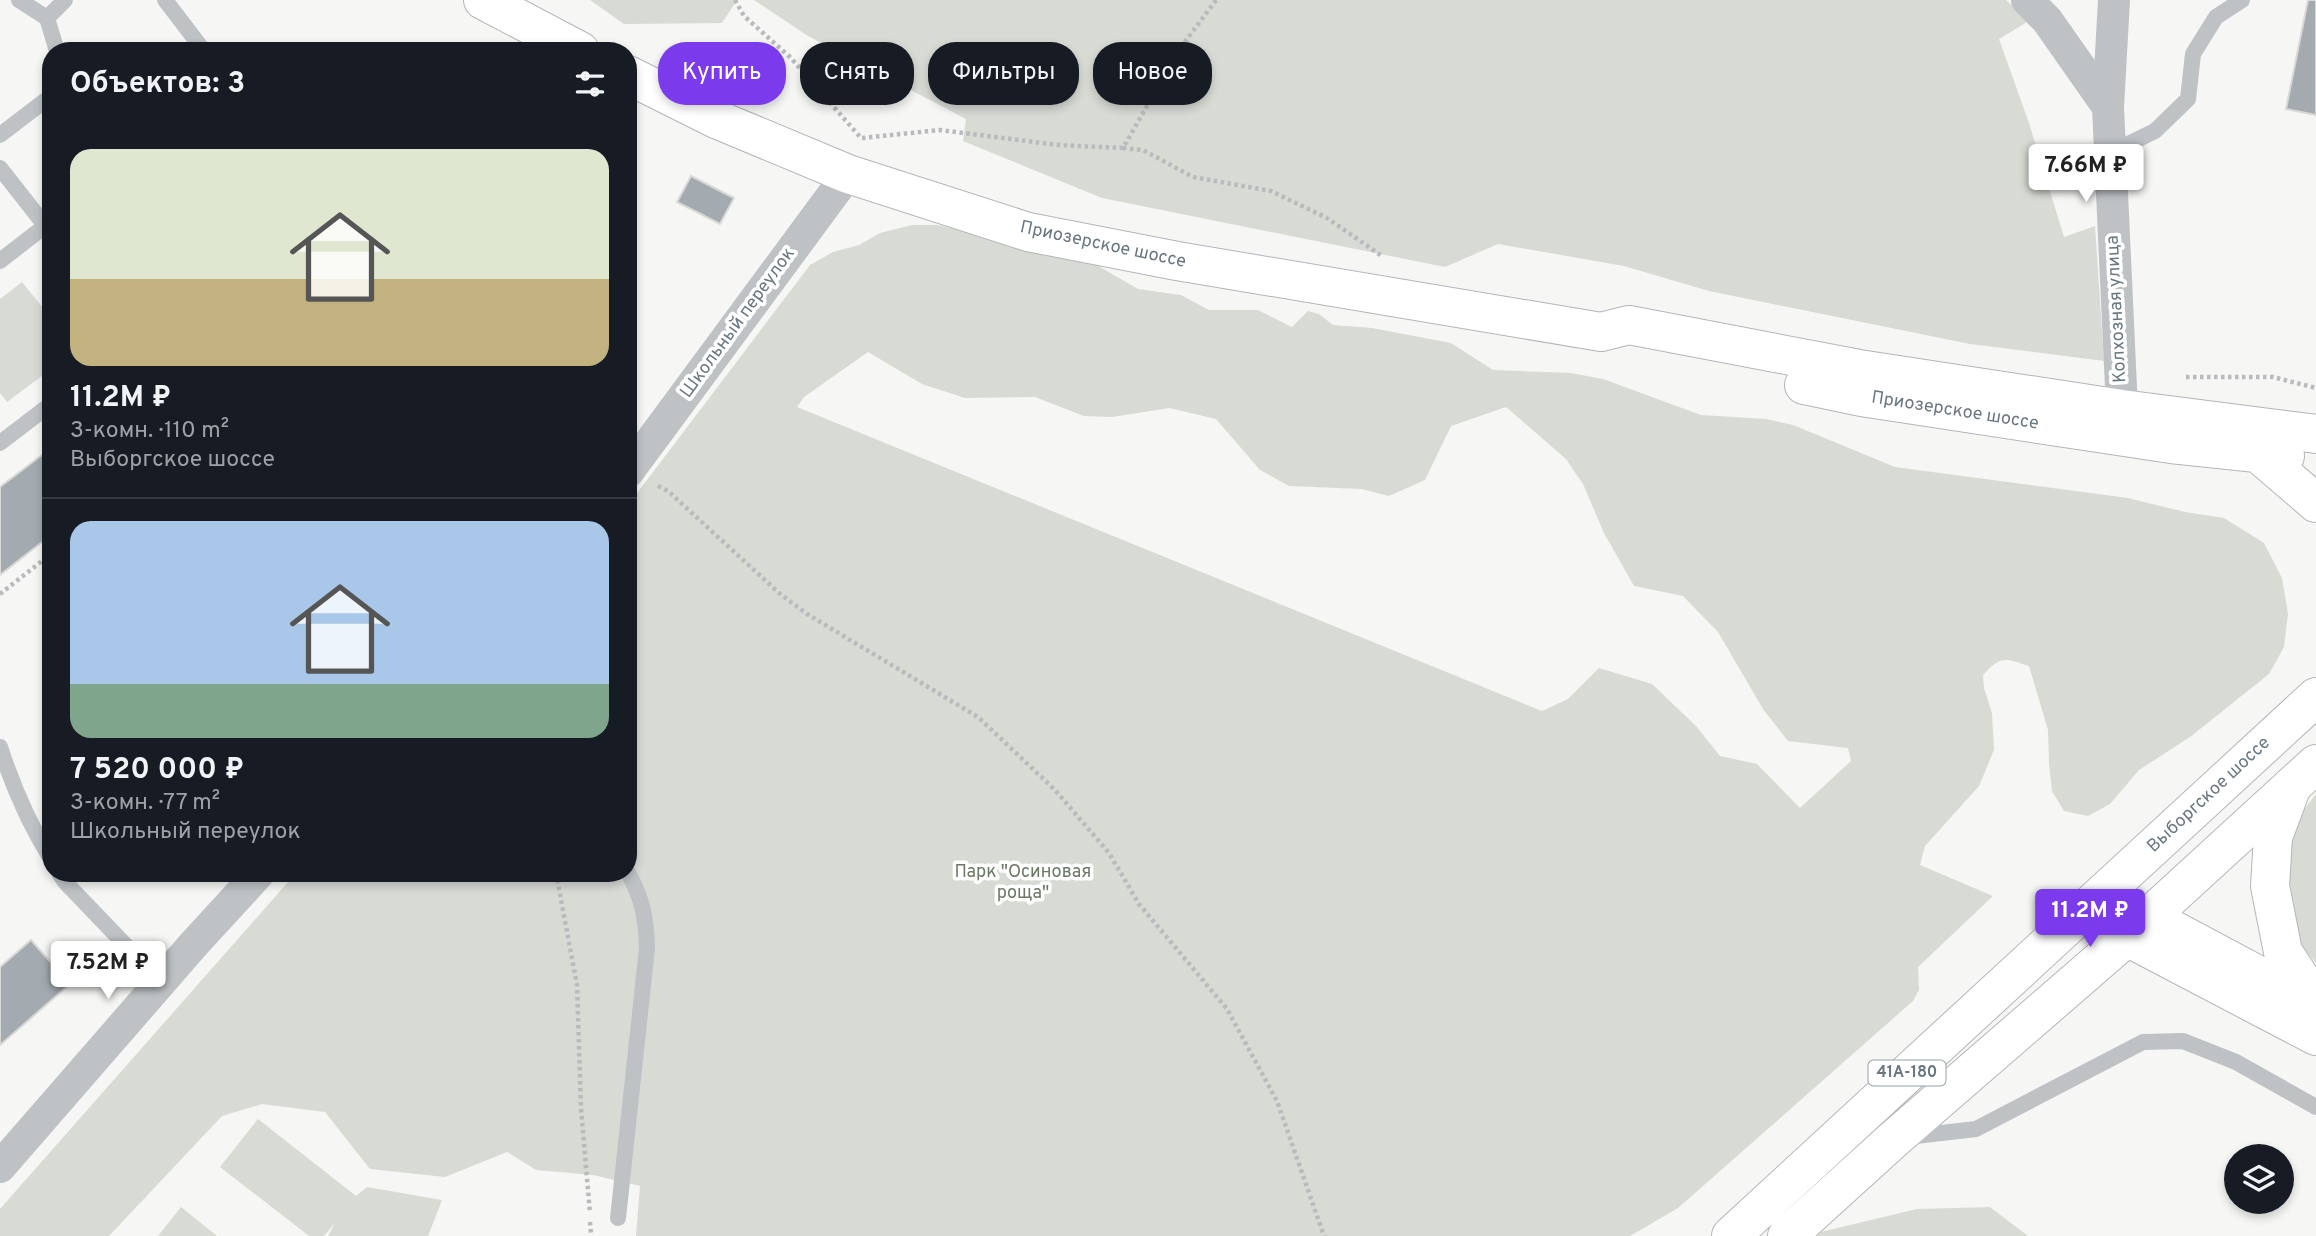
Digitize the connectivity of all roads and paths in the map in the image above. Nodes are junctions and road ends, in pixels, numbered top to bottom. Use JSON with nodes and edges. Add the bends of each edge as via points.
{"nodes":[{"id":1,"x":19,"y":0,"type":"edge"},
{"id":2,"x":65,"y":0,"type":"edge"},
{"id":3,"x":165,"y":0,"type":"edge"},
{"id":4,"x":483,"y":0,"type":"edge"},
{"id":5,"x":735,"y":0,"type":"edge"},
{"id":6,"x":2027,"y":0,"type":"edge"},
{"id":7,"x":2114,"y":0,"type":"edge"},
{"id":8,"x":2242,"y":0,"type":"edge"},
{"id":9,"x":1214,"y":1,"type":"edge"},
{"id":10,"x":47,"y":18,"type":"junction"},
{"id":11,"x":54,"y":42,"type":"edge"},
{"id":12,"x":197,"y":42,"type":"edge"},
{"id":13,"x":563,"y":42,"type":"edge"},
{"id":14,"x":637,"y":80,"type":"edge"},
{"id":15,"x":42,"y":103,"type":"edge"},
{"id":16,"x":2108,"y":107,"type":"junction"},
{"id":17,"x":0,"y":135,"type":"edge"},
{"id":18,"x":861,"y":138,"type":"junction"},
{"id":19,"x":1123,"y":148,"type":"junction"},
{"id":20,"x":2110,"y":153,"type":"junction"},
{"id":21,"x":0,"y":168,"type":"edge"},
{"id":22,"x":848,"y":174,"type":"junction"},
{"id":23,"x":42,"y":221,"type":"edge"},
{"id":24,"x":42,"y":233,"type":"edge"},
{"id":25,"x":0,"y":261,"type":"edge"},
{"id":26,"x":1393,"y":263,"type":"dead end"},
{"id":27,"x":1601,"y":331,"type":"junction"},
{"id":28,"x":2122,"y":409,"type":"junction"},
{"id":29,"x":42,"y":411,"type":"edge"},
{"id":30,"x":2316,"y":434,"type":"edge"},
{"id":31,"x":0,"y":443,"type":"edge"},
{"id":32,"x":2258,"y":453,"type":"junction"},
{"id":33,"x":2316,"y":458,"type":"edge"},
{"id":34,"x":637,"y":461,"type":"edge"},
{"id":35,"x":637,"y":476,"type":"edge"},
{"id":36,"x":2316,"y":503,"type":"edge"},
{"id":37,"x":42,"y":561,"type":"edge"},
{"id":38,"x":0,"y":594,"type":"edge"},
{"id":39,"x":2316,"y":697,"type":"edge"},
{"id":40,"x":0,"y":747,"type":"edge"},
{"id":41,"x":2304,"y":775,"type":"edge"},
{"id":42,"x":42,"y":845,"type":"edge"},
{"id":43,"x":66,"y":882,"type":"edge"},
{"id":44,"x":251,"y":882,"type":"edge"},
{"id":45,"x":558,"y":882,"type":"edge"},
{"id":46,"x":633,"y":882,"type":"edge"},
{"id":47,"x":2083,"y":911,"type":"junction"},
{"id":48,"x":2138,"y":927,"type":"junction"},
{"id":49,"x":160,"y":981,"type":"junction"},
{"id":50,"x":2316,"y":1004,"type":"edge"},
{"id":51,"x":2316,"y":1036,"type":"edge"},
{"id":52,"x":2316,"y":1107,"type":"edge"},
{"id":53,"x":1894,"y":1139,"type":"junction"},
{"id":54,"x":0,"y":1167,"type":"edge"},
{"id":55,"x":618,"y":1218,"type":"dead end"},
{"id":56,"x":591,"y":1235,"type":"edge"},
{"id":57,"x":1324,"y":1236,"type":"edge"},
{"id":58,"x":1731,"y":1236,"type":"edge"},
{"id":59,"x":1787,"y":1236,"type":"edge"}],
"edges":[{"from":1,"to":10,"type":"lane"},
{"from":2,"to":10,"type":"lane"},
{"from":3,"to":12,"type":"lane"},
{"from":4,"to":13,"type":"main road"},
{"from":5,"to":18,"type":"path","via":[[744,16],[790,57]]},
{"from":6,"to":16,"type":"street","via":[[2047,20]]},
{"from":7,"to":16,"type":"street","name":"Колхозная улица"},
{"from":8,"to":20,"type":"lane","via":[[2216,17],[2193,54],[2188,99],[2155,131]]},
{"from":9,"to":19,"type":"path","via":[[1179,50]]},
{"from":10,"to":11,"type":"lane"},
{"from":14,"to":22,"type":"main road","name":"Приозерское шоссе","via":[[716,119]]},
{"from":15,"to":17,"type":"lane"},
{"from":16,"to":20,"type":"street","name":"Колхозная улица"},
{"from":18,"to":19,"type":"path","via":[[940,130]]},
{"from":18,"to":22,"type":"path"},
{"from":19,"to":26,"type":"path","via":[[1143,150],[1193,177],[1271,191],[1327,218]]},
{"from":20,"to":28,"type":"street","name":"Колхозная улица"},
{"from":21,"to":23,"type":"lane"},
{"from":22,"to":27,"type":"main road","name":"Приозерское шоссе","via":[[1028,232]]},
{"from":22,"to":34,"type":"street","name":"Школьный переулок"},
{"from":24,"to":25,"type":"lane"},
{"from":27,"to":28,"type":"main road","name":"Приозерское шоссе","via":[[1629,325],[1859,369]]},
{"from":27,"to":32,"type":"main road","name":"Приозерское шоссе","via":[[1628,350],[1861,397]]},
{"from":28,"to":30,"type":"main road","name":"Приозерское шоссе"},
{"from":29,"to":31,"type":"lane"},
{"from":32,"to":33,"type":"main road","name":"Приозерское шоссе"},
{"from":32,"to":36,"type":"main road"},
{"from":35,"to":57,"type":"path","via":[[668,491],[807,614],[978,718],[1055,790],[1109,853],[1139,904],[1227,1010],[1277,1101]]},
{"from":37,"to":38,"type":"path"},
{"from":39,"to":47,"type":"main road","name":"Выборгское шоссе","number":"41А-180"},
{"from":40,"to":42,"type":"lane","via":[[13,787]]},
{"from":41,"to":48,"type":"main road","number":"41А-180"},
{"from":41,"to":50,"type":"main road","via":[[2273,837],[2270,886],[2283,952]]},
{"from":43,"to":49,"type":"lane"},
{"from":44,"to":49,"type":"street"},
{"from":45,"to":56,"type":"path","via":[[577,985]]},
{"from":46,"to":55,"type":"lane","via":[[646,917],[647,948]]},
{"from":47,"to":48,"type":"main road"},
{"from":47,"to":58,"type":"main road","name":"Выборгское шоссе","number":"41А-180"},
{"from":48,"to":50,"type":"main road"},
{"from":48,"to":51,"type":"main road"},
{"from":48,"to":53,"type":"main road","number":"41А-180"},
{"from":49,"to":54,"type":"street"},
{"from":52,"to":53,"type":"lane","via":[[2236,1062],[2183,1041],[2143,1042],[1976,1129]]},
{"from":53,"to":59,"type":"main road","number":"41А-180"}]}
